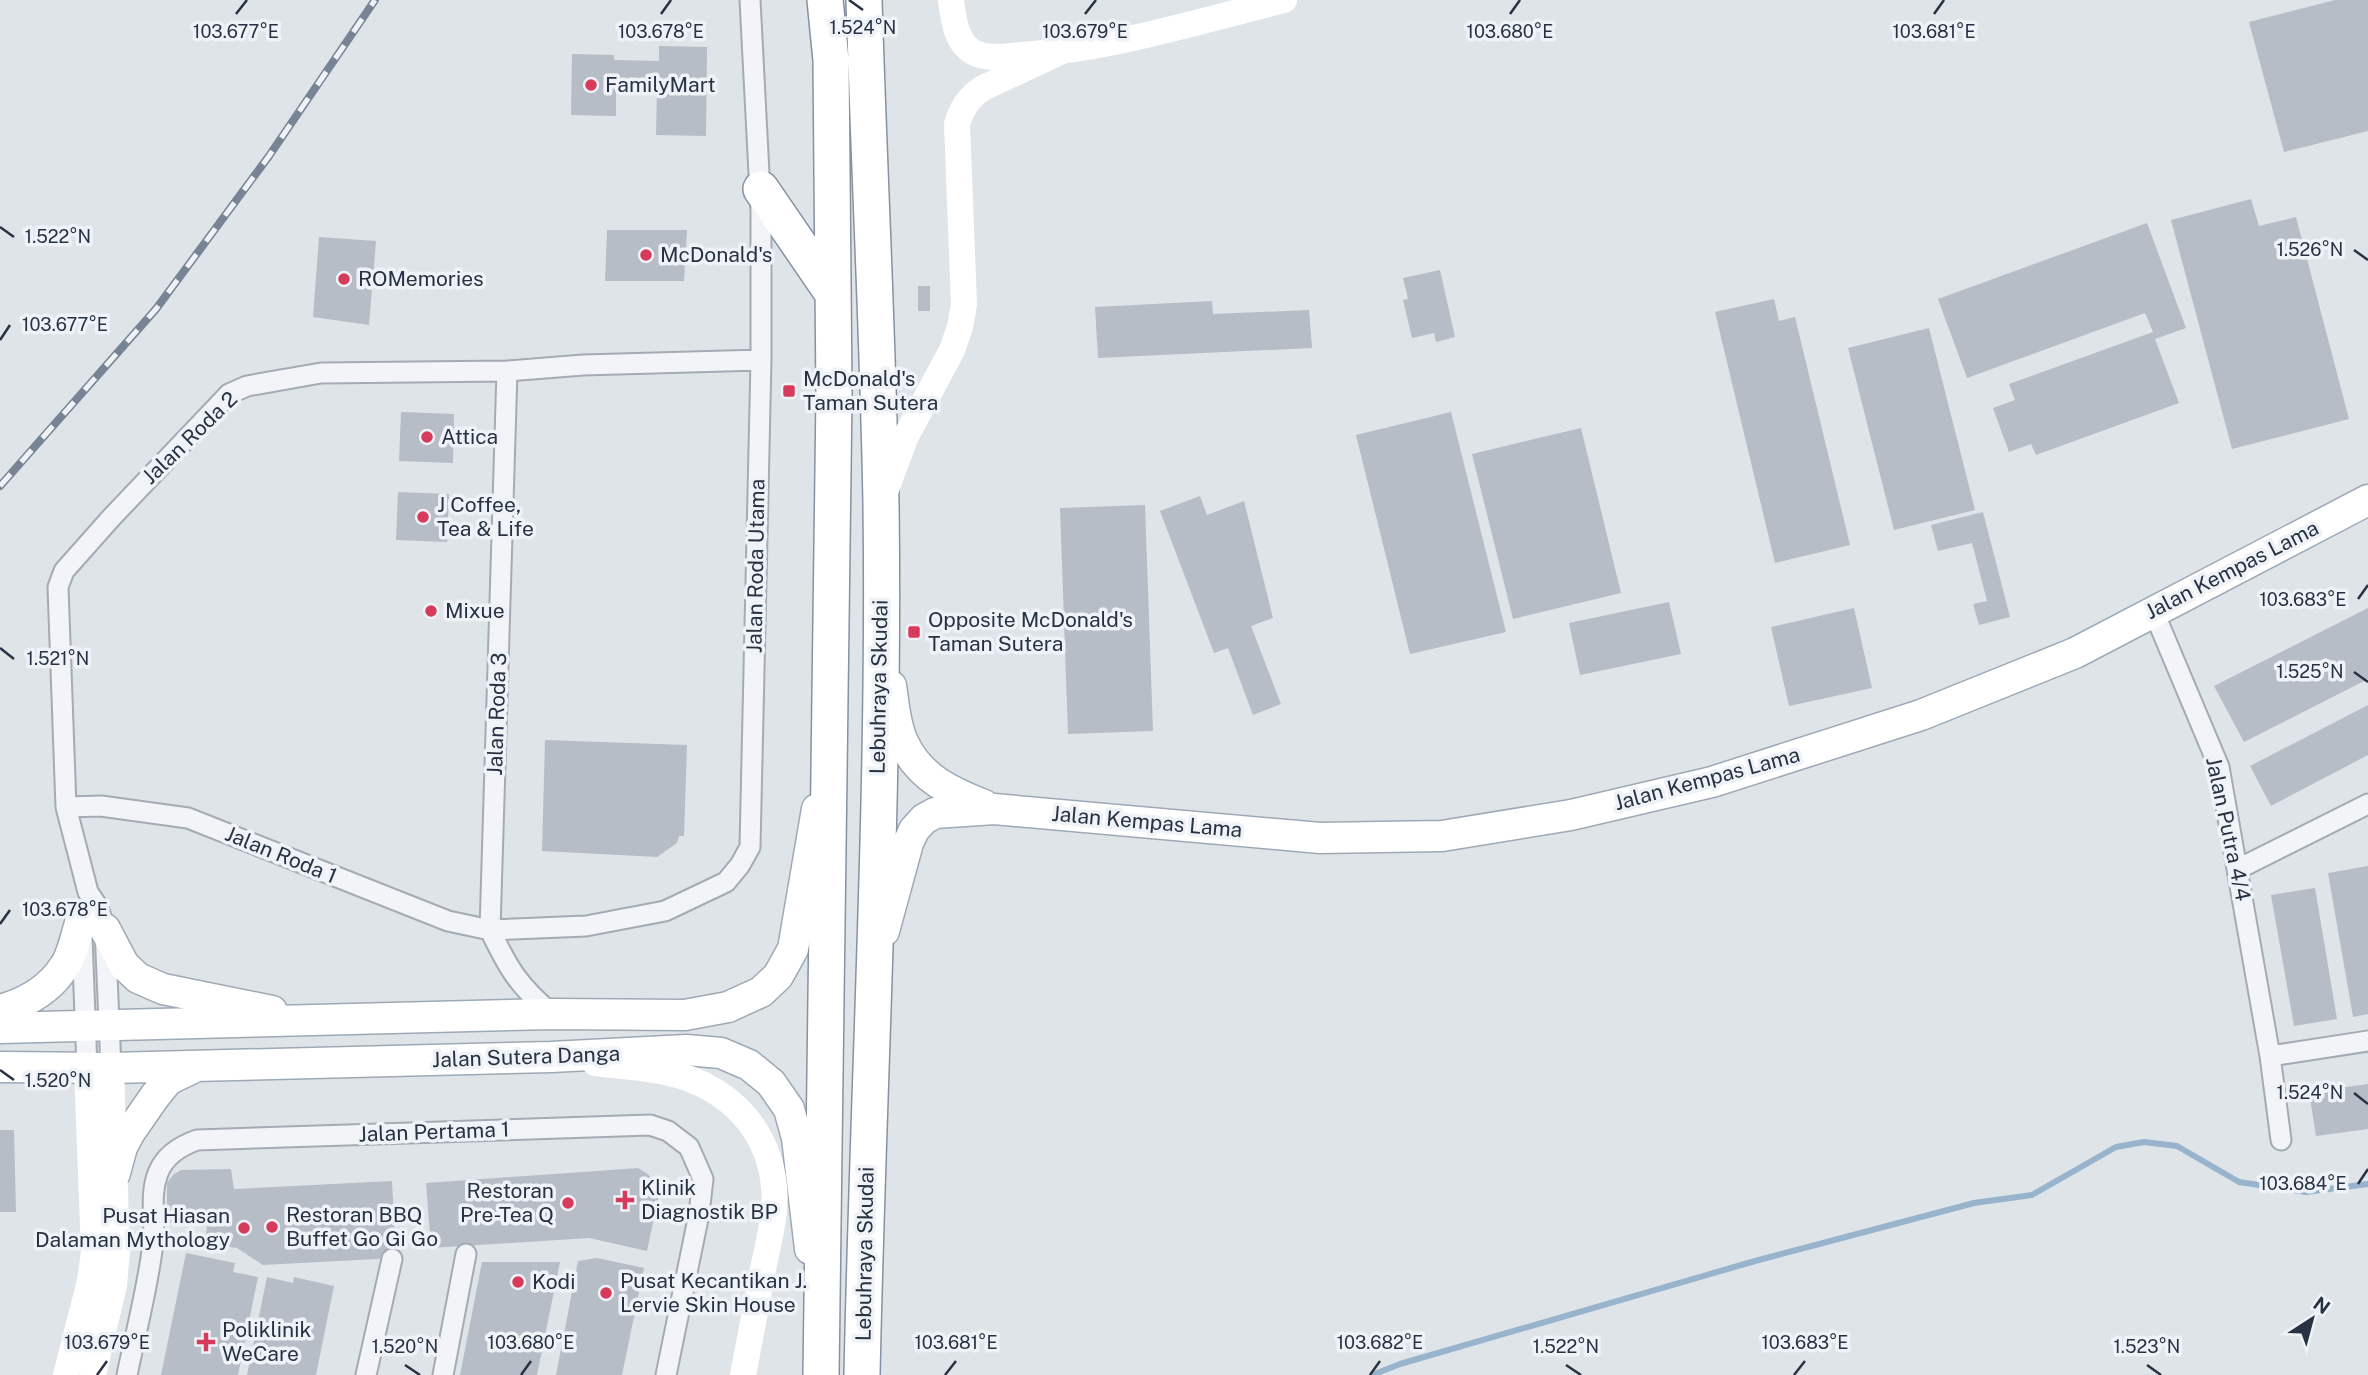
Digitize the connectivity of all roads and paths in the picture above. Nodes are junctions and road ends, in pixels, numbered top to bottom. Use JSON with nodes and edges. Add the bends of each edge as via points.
{"nodes":[{"id":1,"x":750,"y":0,"type":"edge"},
{"id":2,"x":825,"y":0,"type":"edge"},
{"id":3,"x":863,"y":0,"type":"edge"},
{"id":4,"x":951,"y":0,"type":"edge"},
{"id":5,"x":1284,"y":0,"type":"edge"},
{"id":6,"x":1060,"y":52,"type":"junction"},
{"id":7,"x":761,"y":189,"type":"junction"},
{"id":8,"x":833,"y":294,"type":"junction"},
{"id":9,"x":761,"y":360,"type":"junction"},
{"id":10,"x":507,"y":371,"type":"junction"},
{"id":11,"x":2368,"y":500,"type":"edge"},
{"id":12,"x":881,"y":503,"type":"junction"},
{"id":13,"x":2153,"y":610,"type":"junction"},
{"id":14,"x":881,"y":625,"type":"junction"},
{"id":15,"x":830,"y":733,"type":"junction"},
{"id":16,"x":2368,"y":804,"type":"edge"},
{"id":17,"x":66,"y":807,"type":"junction"},
{"id":18,"x":994,"y":809,"type":"junction"},
{"id":19,"x":2238,"y":869,"type":"junction"},
{"id":20,"x":91,"y":913,"type":"junction"},
{"id":21,"x":490,"y":930,"type":"junction"},
{"id":22,"x":874,"y":972,"type":"junction"},
{"id":23,"x":0,"y":1010,"type":"edge"},
{"id":24,"x":552,"y":1014,"type":"junction"},
{"id":25,"x":316,"y":1022,"type":"junction"},
{"id":26,"x":98,"y":1026,"type":"junction"},
{"id":27,"x":0,"y":1028,"type":"edge"},
{"id":28,"x":2368,"y":1041,"type":"edge"},
{"id":29,"x":2270,"y":1056,"type":"junction"},
{"id":30,"x":551,"y":1057,"type":"junction"},
{"id":31,"x":199,"y":1066,"type":"junction"},
{"id":32,"x":0,"y":1067,"type":"edge"},
{"id":33,"x":99,"y":1068,"type":"junction"},
{"id":34,"x":2281,"y":1140,"type":"dead end"},
{"id":35,"x":115,"y":1173,"type":"junction"},
{"id":36,"x":466,"y":1254,"type":"dead end"},
{"id":37,"x":391,"y":1259,"type":"dead end"},
{"id":38,"x":822,"y":1361,"type":"edge"},
{"id":39,"x":65,"y":1375,"type":"edge"},
{"id":40,"x":93,"y":1375,"type":"edge"},
{"id":41,"x":127,"y":1375,"type":"edge"},
{"id":42,"x":366,"y":1375,"type":"edge"},
{"id":43,"x":443,"y":1375,"type":"edge"},
{"id":44,"x":666,"y":1375,"type":"edge"},
{"id":45,"x":743,"y":1375,"type":"edge"},
{"id":46,"x":862,"y":1375,"type":"edge"}],
"edges":[{"from":1,"to":7,"type":"street","name":"Jalan Roda Utama"},
{"from":2,"to":8,"type":"highway","name":"Lebuhraya Skudai","via":[[831,60]]},
{"from":3,"to":12,"type":"highway","name":"Lebuhraya Skudai"},
{"from":4,"to":6,"type":"street","via":[[962,43],[973,52],[990,58]]},
{"from":5,"to":6,"type":"street"},
{"from":6,"to":12,"type":"street","via":[[983,88],[962,108],[957,124],[964,304],[960,327],[906,436]]},
{"from":7,"to":8,"type":"highway"},
{"from":7,"to":9,"type":"street","name":"Jalan Roda Utama"},
{"from":8,"to":15,"type":"highway","name":"Lebuhraya Skudai"},
{"from":9,"to":10,"type":"street","name":"Jalan Roda 2"},
{"from":9,"to":21,"type":"street","name":"Jalan Roda Utama","via":[[750,847],[726,882],[665,911],[586,926]]},
{"from":10,"to":17,"type":"street","name":"Jalan Roda 2","via":[[321,373],[247,386],[229,394],[64,571],[58,587]]},
{"from":10,"to":21,"type":"street","name":"Jalan Roda 3"},
{"from":11,"to":13,"type":"main road","name":"Jalan Kempas Lama"},
{"from":12,"to":14,"type":"highway","name":"Lebuhraya Skudai"},
{"from":13,"to":18,"type":"main road","name":"Jalan Kempas Lama","via":[[2075,653],[1921,715],[1712,782],[1571,815],[1442,836],[1320,838]]},
{"from":13,"to":19,"type":"street","name":"Jalan Putra 4/4","via":[[2219,767]]},
{"from":14,"to":18,"type":"main road","name":"Jalan Kempas Lama","via":[[903,743],[928,776],[949,791]]},
{"from":14,"to":22,"type":"highway","name":"Lebuhraya Skudai"},
{"from":15,"to":24,"type":"main road","name":"Jalan Sutera Danga","via":[[793,949],[778,976],[761,992],[728,1007],[685,1015]]},
{"from":15,"to":38,"type":"highway","name":"Lebuhraya Skudai"},
{"from":16,"to":19,"type":"street"},
{"from":17,"to":20,"type":"street","name":"Jalan Roda 2"},
{"from":17,"to":21,"type":"street","name":"Jalan Roda 1","via":[[101,806],[188,818],[448,921]]},
{"from":18,"to":22,"type":"main road","name":"Jalan Kempas Lama","via":[[935,813],[914,830]]},
{"from":19,"to":29,"type":"street","name":"Jalan Putra 4/4"},
{"from":20,"to":23,"type":"main road","via":[[66,966],[29,1000]]},
{"from":20,"to":25,"type":"main road","via":[[124,965],[138,978],[163,989]]},
{"from":20,"to":26,"type":"street","name":"Jalan Roda 2"},
{"from":21,"to":24,"type":"street","via":[[526,992]]},
{"from":22,"to":46,"type":"highway","name":"Lebuhraya Skudai"},
{"from":24,"to":25,"type":"main road","name":"Jalan Sutera Danga"},
{"from":25,"to":26,"type":"main road","name":"Jalan Sutera Danga"},
{"from":26,"to":27,"type":"main road","name":"Jalan Sutera Danga"},
{"from":26,"to":33,"type":"street","name":"Jalan Roda 2"},
{"from":28,"to":29,"type":"street"},
{"from":29,"to":34,"type":"street","name":"Jalan Putra 4/4"},
{"from":30,"to":31,"type":"main road","name":"Jalan Sutera Danga"},
{"from":30,"to":38,"type":"main road","name":"Jalan Sutera Danga","via":[[686,1050],[721,1053],[749,1065],[771,1083],[789,1109],[797,1138]]},
{"from":30,"to":45,"type":"street","via":[[688,1078],[732,1102],[748,1118],[769,1160],[774,1187]]},
{"from":31,"to":33,"type":"main road","name":"Jalan Sutera Danga"},
{"from":31,"to":35,"type":"main road","via":[[168,1080],[155,1096],[122,1147]]},
{"from":32,"to":33,"type":"main road","name":"Jalan Sutera Danga"},
{"from":33,"to":35,"type":"street"},
{"from":33,"to":39,"type":"street","via":[[94,1252]]},
{"from":35,"to":40,"type":"street","via":[[114,1285]]},
{"from":36,"to":43,"type":"street"},
{"from":37,"to":42,"type":"street"},
{"from":41,"to":44,"type":"street","name":"Jalan Pertama 1","via":[[153,1242],[153,1191],[166,1158],[182,1146],[197,1140],[650,1125],[668,1131],[689,1147],[703,1179]]}]}
